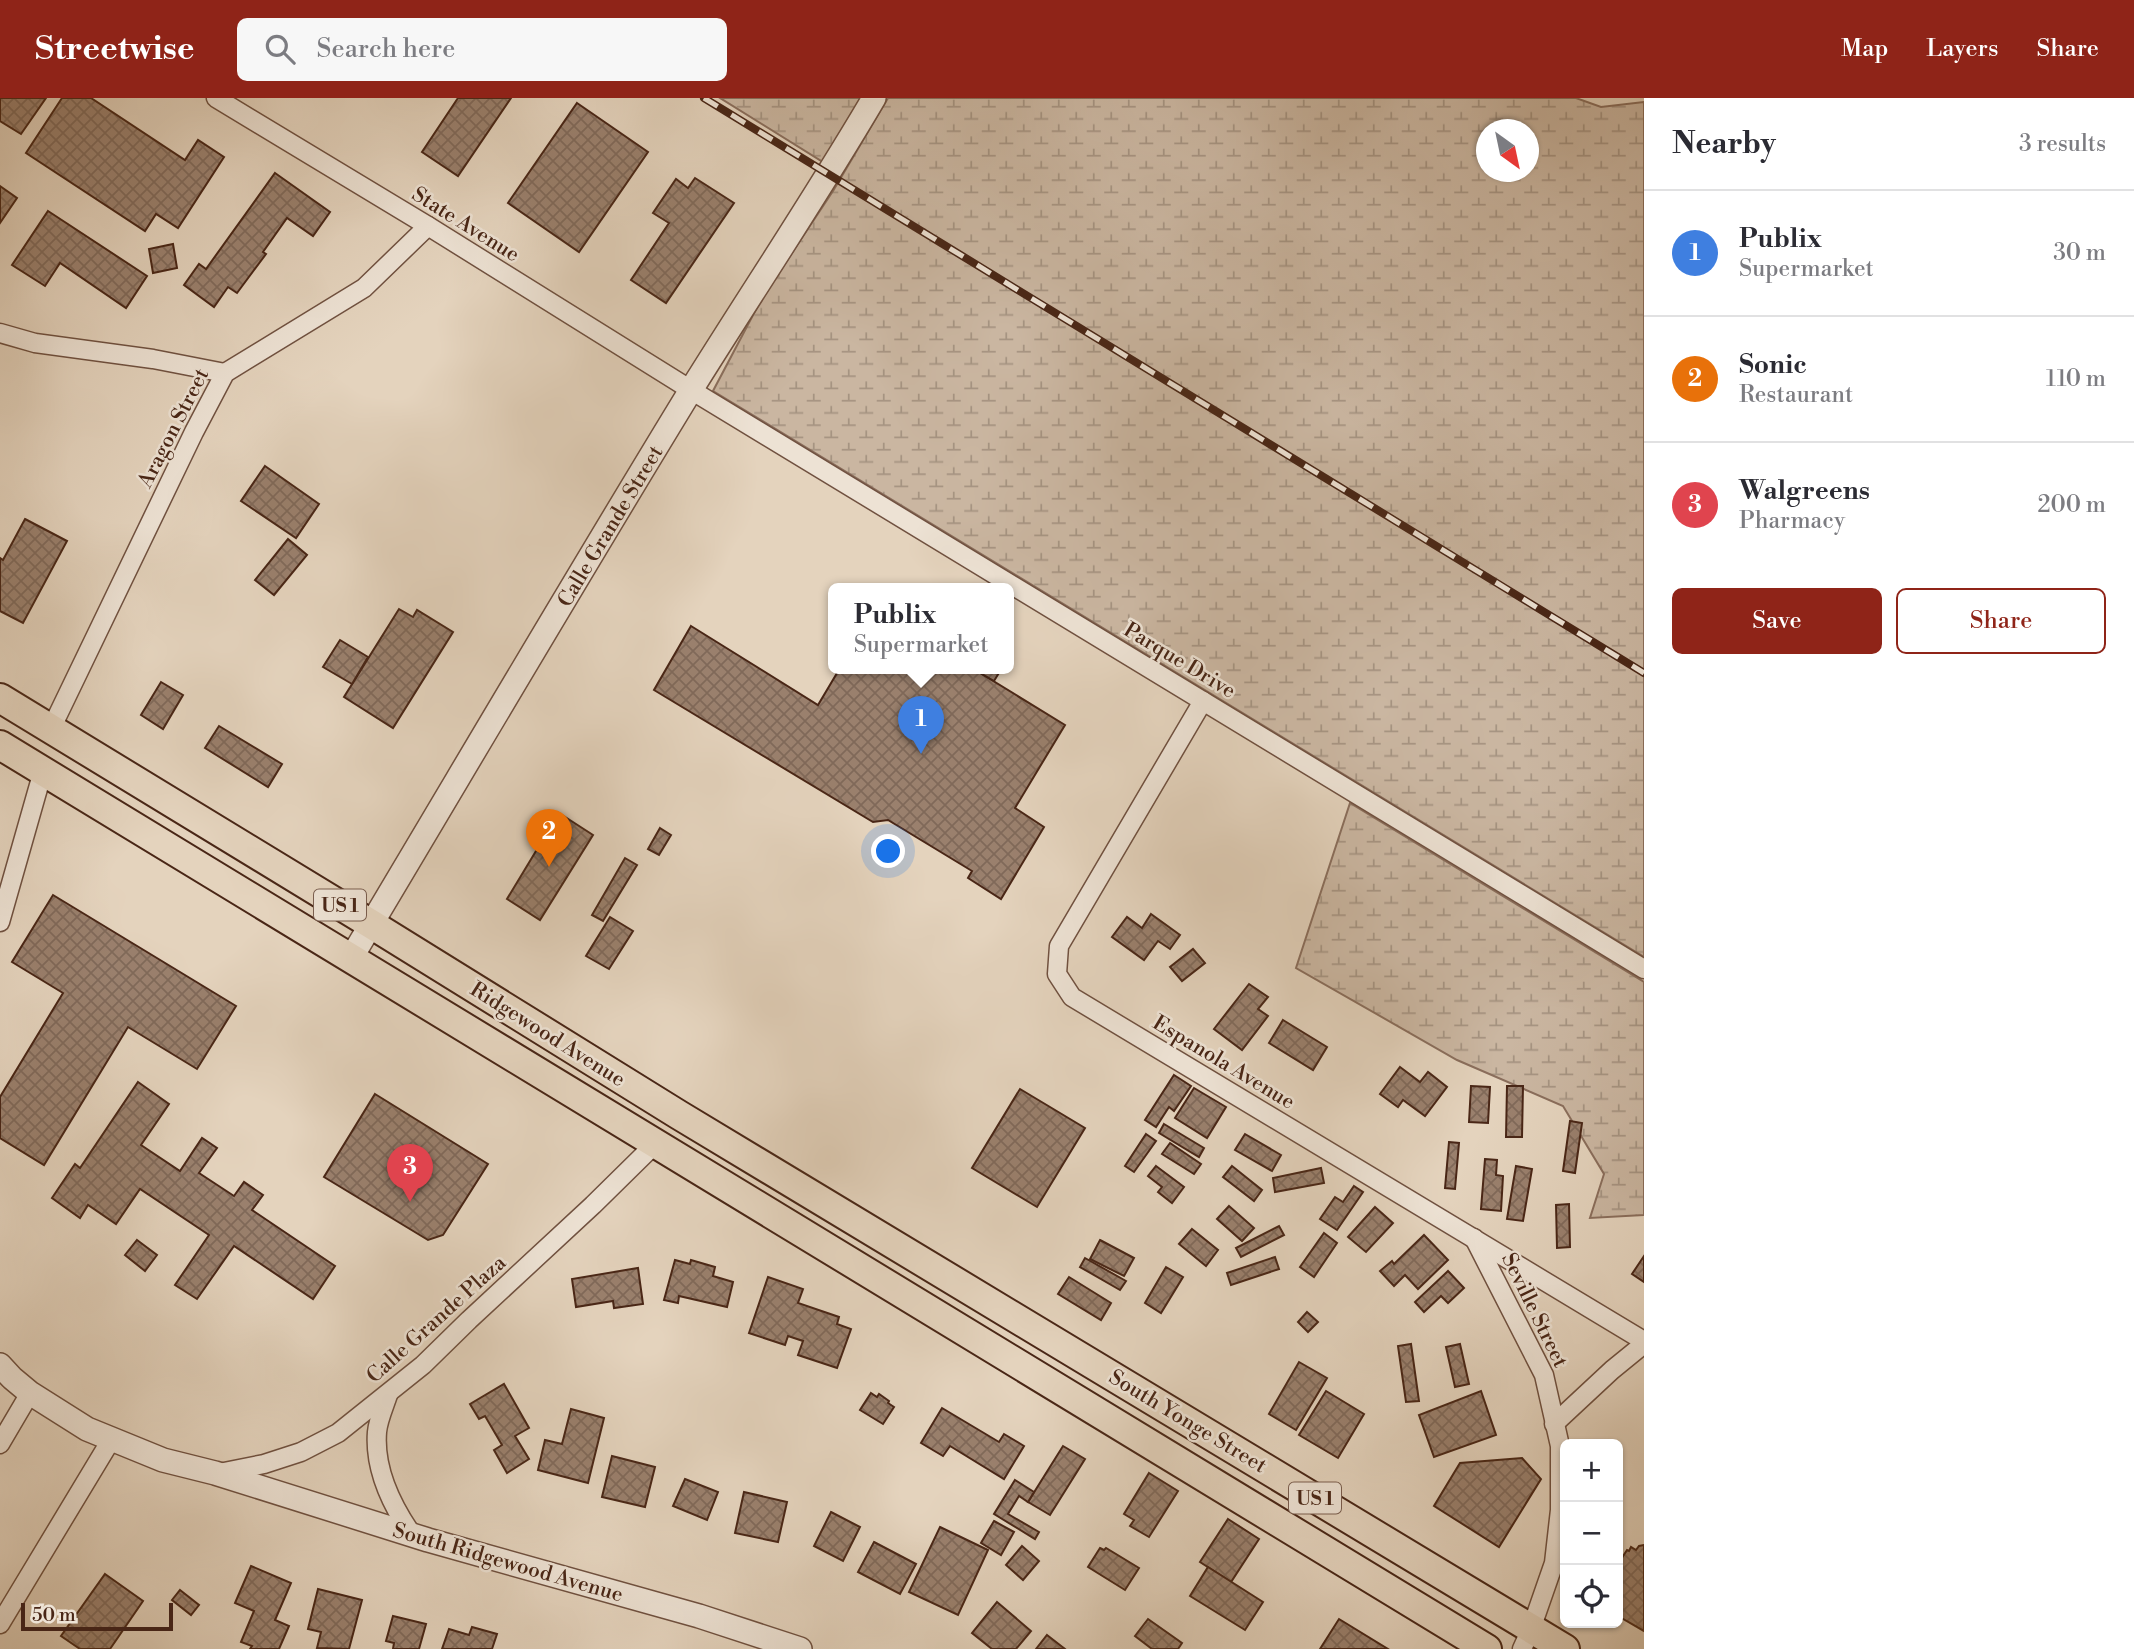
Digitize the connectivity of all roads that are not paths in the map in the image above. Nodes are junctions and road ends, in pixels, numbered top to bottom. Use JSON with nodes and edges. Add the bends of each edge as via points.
{"nodes":[{"id":1,"x":216,"y":98,"type":"edge"},
{"id":2,"x":874,"y":98,"type":"edge"},
{"id":3,"x":428,"y":226,"type":"junction"},
{"id":4,"x":0,"y":333,"type":"edge"},
{"id":5,"x":225,"y":373,"type":"junction"},
{"id":6,"x":691,"y":390,"type":"junction"},
{"id":7,"x":1009,"y":583,"type":"edge"},
{"id":8,"x":1014,"y":586,"type":"edge"},
{"id":9,"x":0,"y":698,"type":"edge"},
{"id":10,"x":1203,"y":701,"type":"junction"},
{"id":11,"x":51,"y":729,"type":"junction"},
{"id":12,"x":0,"y":745,"type":"edge"},
{"id":13,"x":43,"y":771,"type":"junction"},
{"id":14,"x":0,"y":922,"type":"edge"},
{"id":15,"x":372,"y":925,"type":"junction"},
{"id":16,"x":351,"y":958,"type":"junction"},
{"id":17,"x":1644,"y":969,"type":"edge"},
{"id":18,"x":655,"y":1144,"type":"junction"},
{"id":19,"x":1474,"y":1238,"type":"junction"},
{"id":20,"x":1001,"y":1307,"type":"junction"},
{"id":21,"x":936,"y":1315,"type":"junction"},
{"id":22,"x":1644,"y":1342,"type":"edge"},
{"id":23,"x":0,"y":1365,"type":"edge"},
{"id":24,"x":1098,"y":1367,"type":"joint"},
{"id":25,"x":30,"y":1393,"type":"junction"},
{"id":26,"x":388,"y":1395,"type":"junction"},
{"id":27,"x":1080,"y":1402,"type":"joint"},
{"id":28,"x":1555,"y":1424,"type":"junction"},
{"id":29,"x":111,"y":1440,"type":"junction"},
{"id":30,"x":0,"y":1444,"type":"edge"},
{"id":31,"x":215,"y":1474,"type":"junction"},
{"id":32,"x":413,"y":1536,"type":"junction"},
{"id":33,"x":0,"y":1624,"type":"edge"},
{"id":34,"x":1526,"y":1639,"type":"edge"},
{"id":35,"x":800,"y":1649,"type":"edge"},
{"id":36,"x":1487,"y":1649,"type":"edge"},
{"id":37,"x":1566,"y":1649,"type":"edge"}],
"edges":[{"from":1,"to":3,"type":"street","name":"State Avenue"},
{"from":2,"to":6,"type":"street","name":"Calle Grande Street"},
{"from":3,"to":5,"type":"street","name":"Aragon Street","via":[[364,288]]},
{"from":3,"to":6,"type":"street","name":"State Avenue"},
{"from":4,"to":5,"type":"street","via":[[35,343]]},
{"from":5,"to":11,"type":"street","name":"Aragon Street"},
{"from":6,"to":7,"type":"street","name":"Parque Drive"},
{"from":6,"to":15,"type":"street","name":"Calle Grande Street"},
{"from":8,"to":10,"type":"street","name":"Parque Drive"},
{"from":9,"to":11,"type":"main road","name":"Ridgewood Avenue","number":"US 1"},
{"from":10,"to":17,"type":"street","name":"Parque Drive"},
{"from":10,"to":19,"type":"street","name":"Espanola Avenue","via":[[1059,946],[1057,974],[1072,997]]},
{"from":11,"to":15,"type":"main road","name":"Ridgewood Avenue","number":"US 1"},
{"from":12,"to":13,"type":"main road","name":"Ridgewood Avenue","number":"US 1"},
{"from":13,"to":14,"type":"street"},
{"from":13,"to":16,"type":"main road","name":"Ridgewood Avenue","number":"US 1"},
{"from":15,"to":16,"type":"street","name":"Calle Grande Street"},
{"from":15,"to":20,"type":"main road","name":"Ridgewood Avenue","number":"US 1"},
{"from":16,"to":18,"type":"main road","name":"Ridgewood Avenue","number":"US 1"},
{"from":18,"to":21,"type":"main road","name":"Ridgewood Avenue","number":"US 1"},
{"from":18,"to":26,"type":"street","name":"Calle Grande Plaza"},
{"from":19,"to":22,"type":"street","name":"Espanola Avenue"},
{"from":19,"to":28,"type":"street","name":"Seville Street","via":[[1544,1375]]},
{"from":20,"to":21,"type":"main road","via":[[966,1317]]},
{"from":20,"to":24,"type":"main road","name":"Ridgewood Avenue","number":"US 1"},
{"from":21,"to":27,"type":"main road","name":"Ridgewood Avenue","number":"US 1"},
{"from":22,"to":28,"type":"street","name":"Espanola Avenue"},
{"from":23,"to":25,"type":"street","name":"South Ridgewood Avenue"},
{"from":24,"to":34,"type":"main road","name":"South Yonge Street","number":"US 1"},
{"from":25,"to":29,"type":"street","name":"South Ridgewood Avenue"},
{"from":25,"to":30,"type":"street"},
{"from":26,"to":31,"type":"street","name":"Calle Grande Plaza","via":[[338,1433],[301,1452]]},
{"from":26,"to":32,"type":"street","via":[[377,1431],[378,1458],[387,1490]]},
{"from":27,"to":36,"type":"main road","name":"South Yonge Street","number":"US 1"},
{"from":28,"to":34,"type":"street","name":"Seville Street","via":[[1560,1446],[1560,1510],[1554,1563]]},
{"from":29,"to":31,"type":"street","name":"South Ridgewood Avenue"},
{"from":29,"to":33,"type":"street"},
{"from":31,"to":32,"type":"street","name":"South Ridgewood Avenue"},
{"from":32,"to":35,"type":"street","name":"South Ridgewood Avenue"},
{"from":34,"to":37,"type":"main road","name":"South Yonge Street","number":"US 1"}]}
